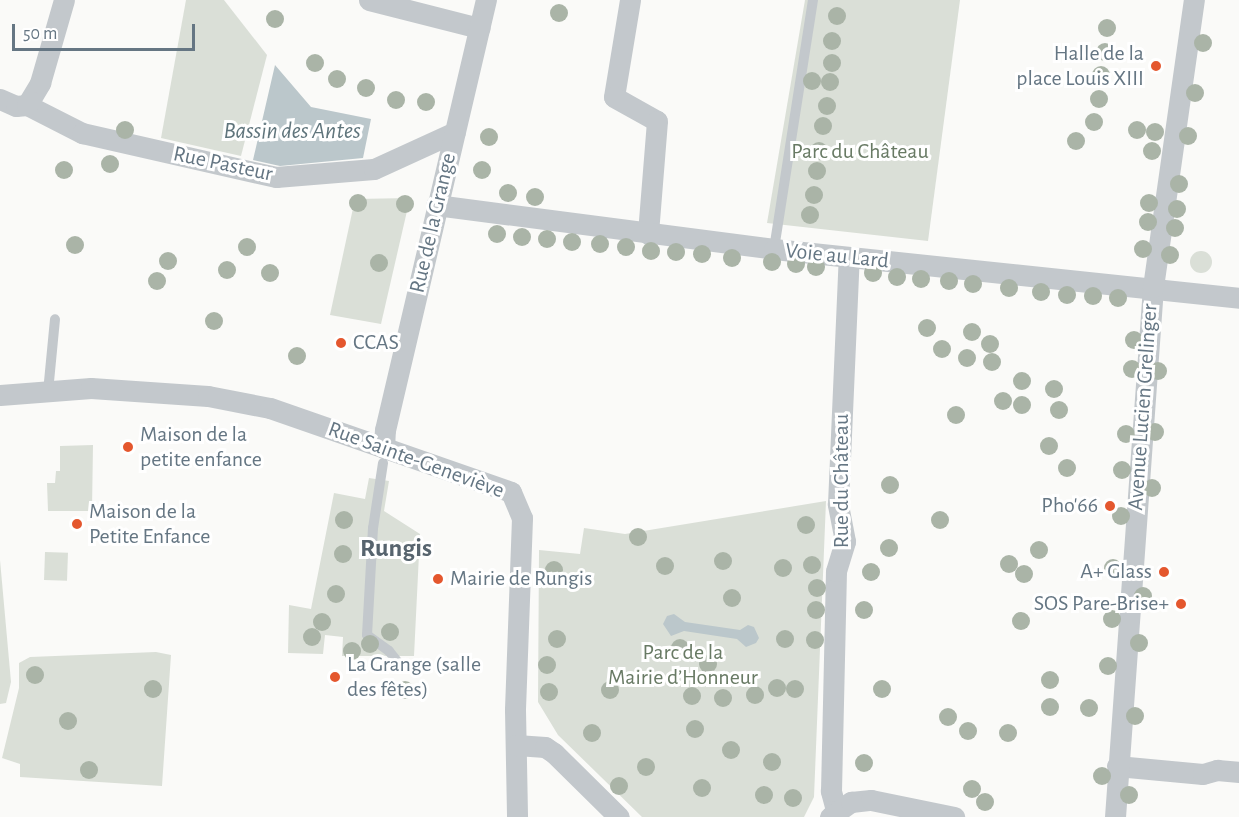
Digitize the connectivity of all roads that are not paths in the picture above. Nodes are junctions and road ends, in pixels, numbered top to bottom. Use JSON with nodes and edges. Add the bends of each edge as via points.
{"nodes":[{"id":1,"x":64,"y":0,"type":"edge"},
{"id":2,"x":369,"y":0,"type":"edge"},
{"id":3,"x":486,"y":0,"type":"edge"},
{"id":4,"x":630,"y":0,"type":"edge"},
{"id":5,"x":813,"y":0,"type":"edge"},
{"id":6,"x":1194,"y":0,"type":"edge"},
{"id":7,"x":479,"y":28,"type":"junction"},
{"id":8,"x":0,"y":99,"type":"edge"},
{"id":9,"x":27,"y":105,"type":"junction"},
{"id":10,"x":455,"y":132,"type":"junction"},
{"id":11,"x":436,"y":205,"type":"junction"},
{"id":12,"x":648,"y":234,"type":"junction"},
{"id":13,"x":774,"y":249,"type":"junction"},
{"id":14,"x":849,"y":257,"type":"junction"},
{"id":15,"x":1153,"y":288,"type":"junction"},
{"id":16,"x":1239,"y":298,"type":"edge"},
{"id":17,"x":56,"y":319,"type":"dead end"},
{"id":18,"x":48,"y":392,"type":"junction"},
{"id":19,"x":0,"y":395,"type":"edge"},
{"id":20,"x":384,"y":455,"type":"junction"},
{"id":21,"x":400,"y":666,"type":"dead end"},
{"id":22,"x":516,"y":745,"type":"junction"},
{"id":23,"x":1117,"y":766,"type":"junction"},
{"id":24,"x":1239,"y":772,"type":"edge"},
{"id":25,"x":833,"y":814,"type":"edge"},
{"id":26,"x":517,"y":817,"type":"edge"},
{"id":27,"x":619,"y":817,"type":"edge"},
{"id":28,"x":954,"y":817,"type":"edge"},
{"id":29,"x":1115,"y":817,"type":"edge"}],
"edges":[{"from":1,"to":9,"type":"street","via":[[40,83]]},
{"from":2,"to":7,"type":"street"},
{"from":3,"to":7,"type":"street","name":"Rue de la Grange"},
{"from":4,"to":12,"type":"street","via":[[614,97],[657,121]]},
{"from":5,"to":13,"type":"lane"},
{"from":6,"to":15,"type":"street","name":"Avenue Lucien Grelinger"},
{"from":7,"to":10,"type":"street","name":"Rue de la Grange"},
{"from":8,"to":9,"type":"street","name":"Rue Pasteur","via":[[16,106]]},
{"from":9,"to":10,"type":"street","name":"Rue Pasteur","via":[[82,133],[276,177],[374,169]]},
{"from":10,"to":11,"type":"street","name":"Rue de la Grange"},
{"from":11,"to":12,"type":"street","name":"Voie au Lard"},
{"from":11,"to":20,"type":"street","name":"Rue de la Grange","via":[[385,430]]},
{"from":12,"to":13,"type":"street","name":"Voie au Lard"},
{"from":13,"to":14,"type":"street","name":"Voie au Lard"},
{"from":14,"to":15,"type":"street","name":"Voie au Lard"},
{"from":14,"to":25,"type":"street","name":"Rue du Château","via":[[838,504],[845,541],[836,571]]},
{"from":15,"to":16,"type":"street","name":"Voie au Lard"},
{"from":15,"to":23,"type":"street","name":"Avenue Lucien Grelinger"},
{"from":17,"to":18,"type":"lane"},
{"from":18,"to":19,"type":"street","name":"Rue Sainte-Geneviève"},
{"from":18,"to":20,"type":"street","name":"Rue Sainte-Geneviève","via":[[91,388],[208,396],[270,408]]},
{"from":20,"to":21,"type":"lane","via":[[373,528],[367,635],[389,651]]},
{"from":20,"to":22,"type":"street","name":"Rue Sainte-Geneviève","via":[[511,492],[516,499],[522,518]]},
{"from":22,"to":26,"type":"street","name":"Rue Sainte-Geneviève"},
{"from":22,"to":27,"type":"street","via":[[545,747],[554,753]]},
{"from":23,"to":24,"type":"street","via":[[1203,774],[1217,770]]},
{"from":23,"to":29,"type":"street","name":"Avenue Lucien Grelinger"},
{"from":25,"to":28,"type":"street","via":[[851,802],[871,800]]}]}
